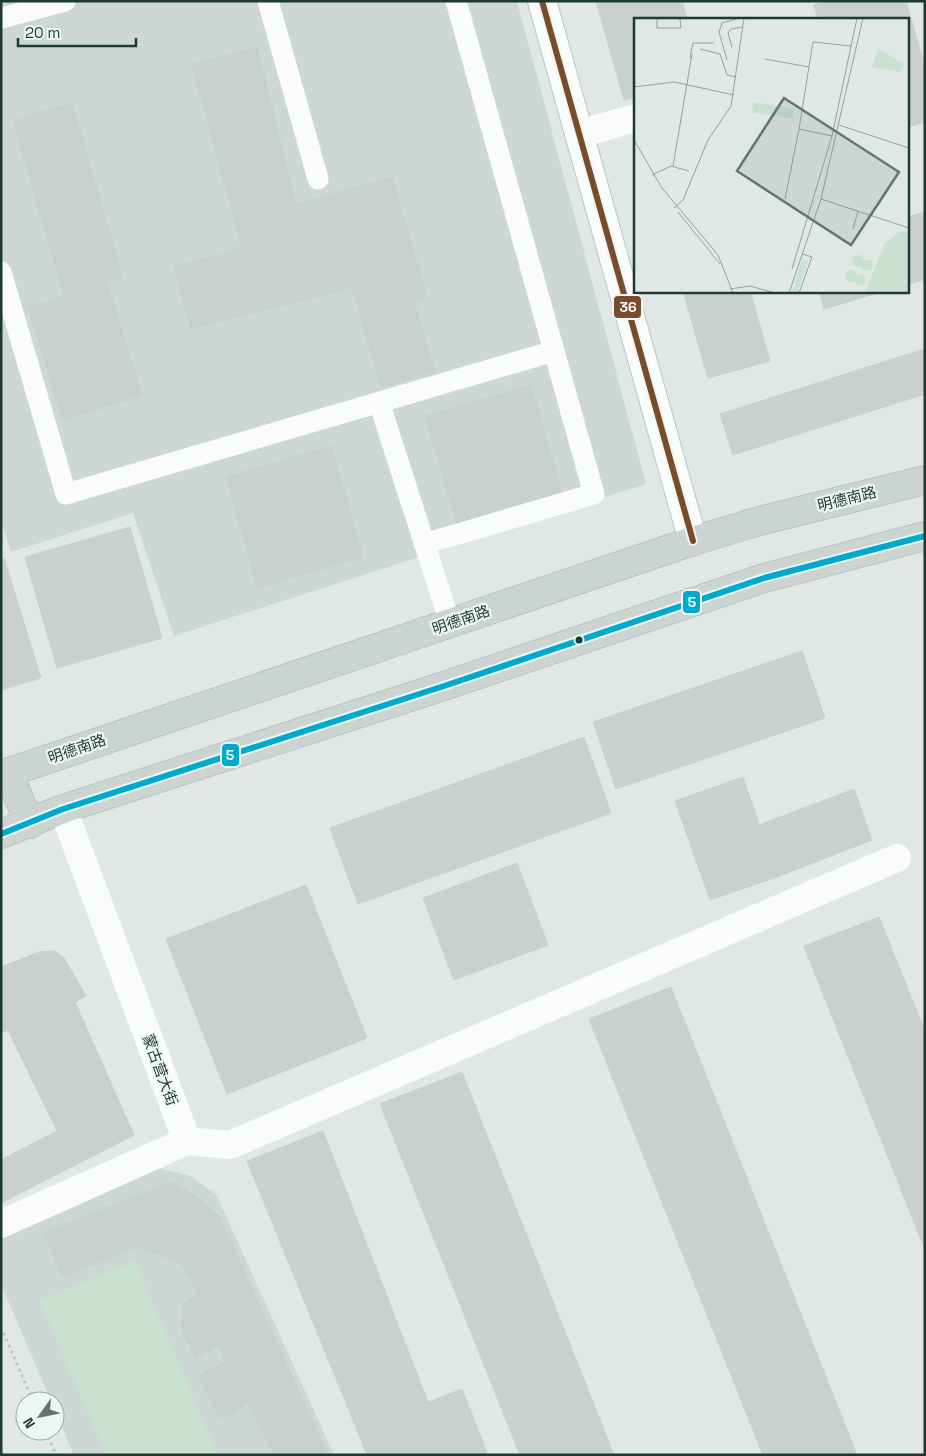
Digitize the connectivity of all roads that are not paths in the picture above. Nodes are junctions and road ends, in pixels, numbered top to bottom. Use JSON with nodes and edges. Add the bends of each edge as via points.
{"nodes":[{"id":1,"x":65,"y":1,"type":"edge"},
{"id":2,"x":268,"y":1,"type":"edge"},
{"id":3,"x":456,"y":1,"type":"edge"},
{"id":4,"x":542,"y":1,"type":"edge"},
{"id":5,"x":2,"y":17,"type":"edge"},
{"id":6,"x":634,"y":118,"type":"edge"},
{"id":7,"x":579,"y":134,"type":"junction"},
{"id":8,"x":318,"y":179,"type":"dead end"},
{"id":9,"x":1,"y":272,"type":"edge"},
{"id":10,"x":554,"y":351,"type":"junction"},
{"id":11,"x":379,"y":402,"type":"junction"},
{"id":12,"x":925,"y":480,"type":"edge"},
{"id":13,"x":925,"y":536,"type":"edge"},
{"id":14,"x":692,"y":541,"type":"junction"},
{"id":15,"x":424,"y":544,"type":"junction"},
{"id":16,"x":450,"y":623,"type":"junction"},
{"id":17,"x":4,"y":774,"type":"edge"},
{"id":18,"x":63,"y":809,"type":"junction"},
{"id":19,"x":30,"y":824,"type":"junction"},
{"id":20,"x":1,"y":834,"type":"edge"},
{"id":21,"x":897,"y":858,"type":"dead end"},
{"id":22,"x":187,"y":1140,"type":"junction"},
{"id":23,"x":1,"y":1224,"type":"edge"}],
"edges":[{"from":1,"to":5,"type":"lane"},
{"from":2,"to":8,"type":"lane"},
{"from":3,"to":10,"type":"lane"},
{"from":4,"to":7,"type":"street"},
{"from":6,"to":7,"type":"street"},
{"from":7,"to":14,"type":"street"},
{"from":9,"to":11,"type":"lane","via":[[66,494]]},
{"from":10,"to":11,"type":"lane"},
{"from":10,"to":15,"type":"lane","via":[[594,494]]},
{"from":11,"to":15,"type":"lane"},
{"from":12,"to":14,"type":"main road","name":"明德南路","via":[[758,521]]},
{"from":13,"to":18,"type":"main road","via":[[764,578]]},
{"from":14,"to":16,"type":"main road","name":"明德南路"},
{"from":15,"to":16,"type":"lane"},
{"from":16,"to":17,"type":"main road","name":"明德南路"},
{"from":17,"to":19,"type":"main road"},
{"from":18,"to":19,"type":"main road"},
{"from":18,"to":22,"type":"street","name":"蒙古营大街"},
{"from":19,"to":20,"type":"main road"},
{"from":21,"to":22,"type":"street","via":[[230,1145]]},
{"from":22,"to":23,"type":"street"}]}
